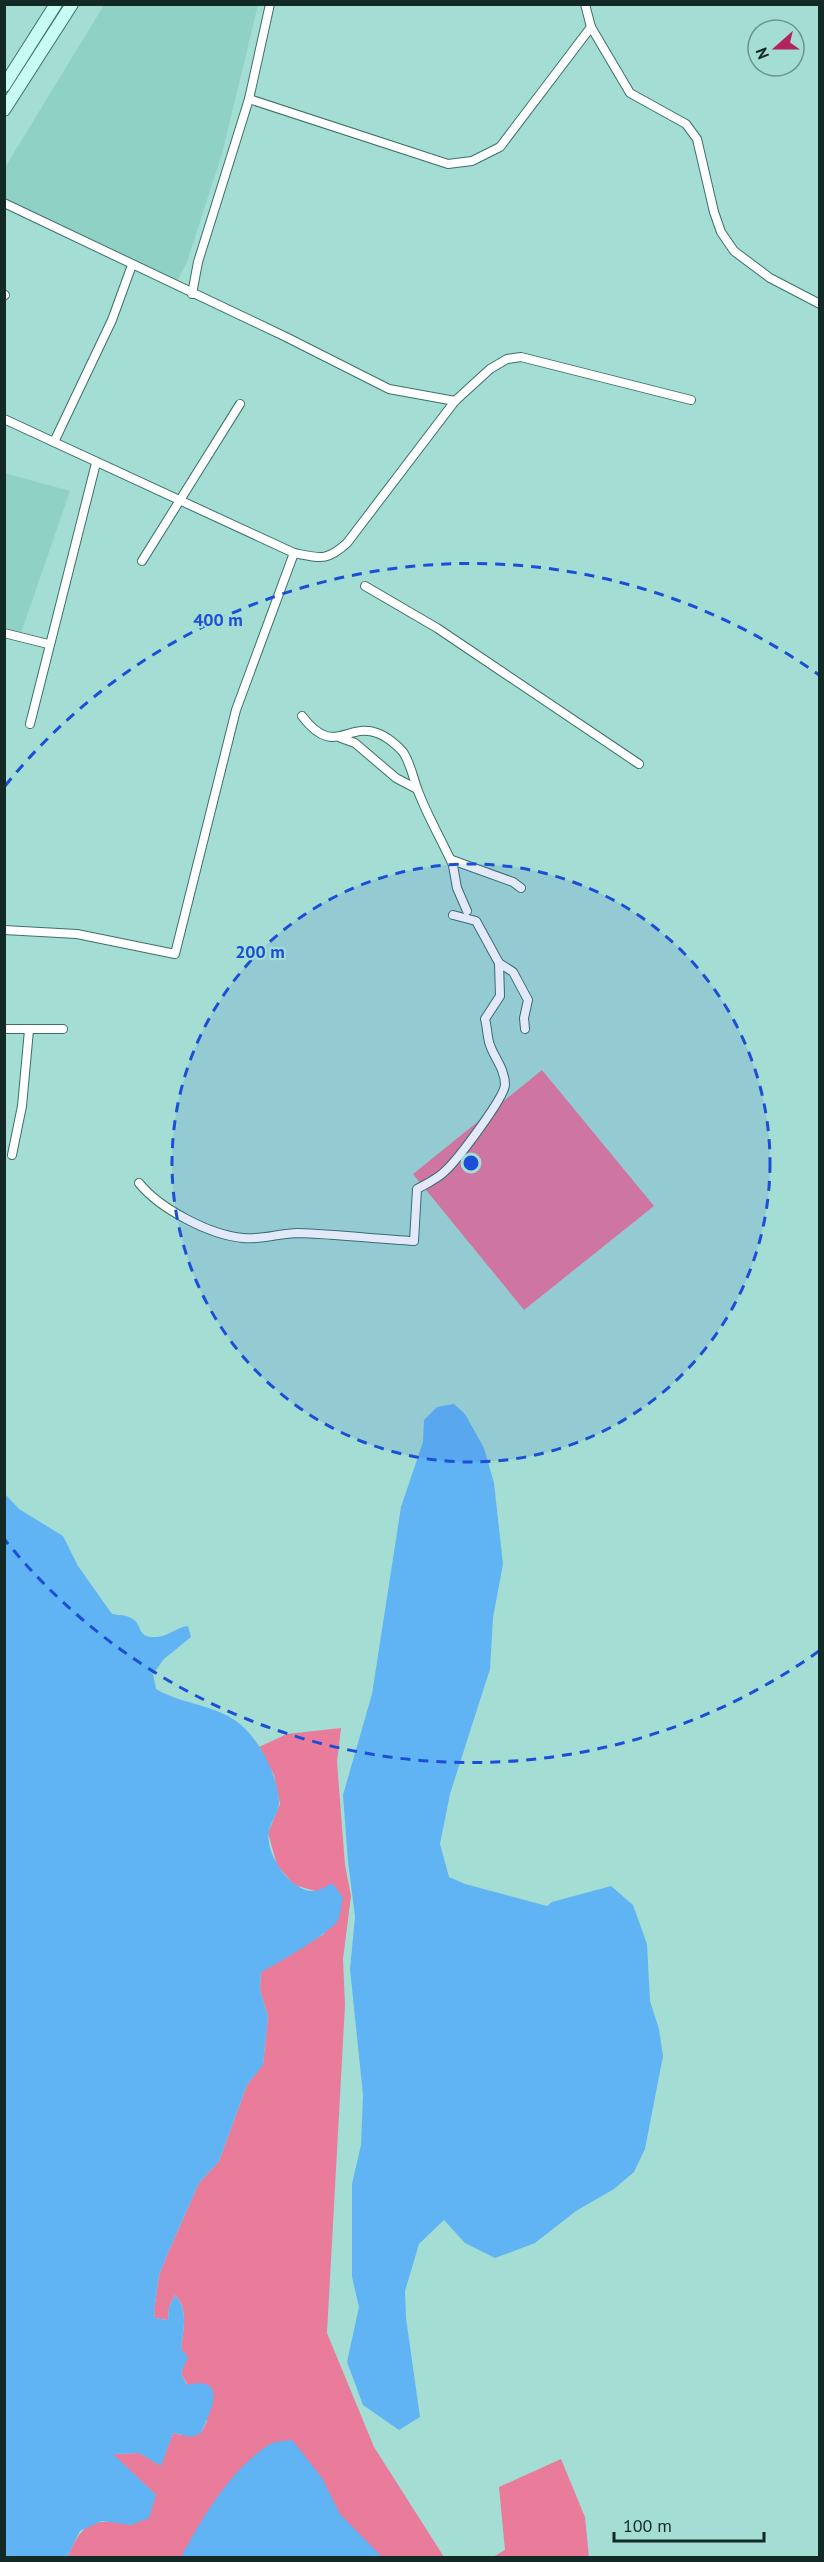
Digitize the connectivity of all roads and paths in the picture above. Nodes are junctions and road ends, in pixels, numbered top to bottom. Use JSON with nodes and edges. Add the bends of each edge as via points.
{"nodes":[{"id":1,"x":56,"y":4,"type":"edge"},
{"id":2,"x":72,"y":4,"type":"edge"},
{"id":3,"x":270,"y":4,"type":"edge"},
{"id":4,"x":585,"y":4,"type":"edge"},
{"id":5,"x":591,"y":27,"type":"junction"},
{"id":6,"x":4,"y":87,"type":"edge"},
{"id":7,"x":249,"y":99,"type":"junction"},
{"id":8,"x":4,"y":110,"type":"edge"},
{"id":9,"x":4,"y":203,"type":"edge"},
{"id":10,"x":132,"y":266,"type":"junction"},
{"id":11,"x":192,"y":294,"type":"junction"},
{"id":12,"x":819,"y":304,"type":"edge"},
{"id":13,"x":691,"y":400,"type":"dead end"},
{"id":14,"x":455,"y":401,"type":"junction"},
{"id":15,"x":240,"y":404,"type":"dead end"},
{"id":16,"x":4,"y":420,"type":"edge"},
{"id":17,"x":54,"y":442,"type":"junction"},
{"id":18,"x":96,"y":463,"type":"junction"},
{"id":19,"x":180,"y":501,"type":"junction"},
{"id":20,"x":294,"y":553,"type":"junction"},
{"id":21,"x":142,"y":561,"type":"dead end"},
{"id":22,"x":365,"y":586,"type":"dead end"},
{"id":23,"x":4,"y":633,"type":"edge"},
{"id":24,"x":48,"y":644,"type":"junction"},
{"id":25,"x":302,"y":716,"type":"dead end"},
{"id":26,"x":30,"y":724,"type":"dead end"},
{"id":27,"x":338,"y":737,"type":"junction"},
{"id":28,"x":639,"y":764,"type":"dead end"},
{"id":29,"x":417,"y":789,"type":"junction"},
{"id":30,"x":452,"y":862,"type":"junction"},
{"id":31,"x":521,"y":888,"type":"dead end"},
{"id":32,"x":467,"y":911,"type":"dead end"},
{"id":33,"x":453,"y":915,"type":"dead end"},
{"id":34,"x":4,"y":930,"type":"edge"},
{"id":35,"x":499,"y":963,"type":"junction"},
{"id":36,"x":4,"y":1029,"type":"edge"},
{"id":37,"x":63,"y":1029,"type":"dead end"},
{"id":38,"x":525,"y":1029,"type":"dead end"},
{"id":39,"x":29,"y":1030,"type":"junction"},
{"id":40,"x":12,"y":1155,"type":"dead end"},
{"id":41,"x":139,"y":1183,"type":"dead end"}],
"edges":[{"from":1,"to":6,"type":"main road"},
{"from":2,"to":8,"type":"main road"},
{"from":3,"to":7,"type":"street"},
{"from":4,"to":5,"type":"street"},
{"from":5,"to":7,"type":"street","via":[[500,147],[472,161],[448,164]]},
{"from":5,"to":12,"type":"street","via":[[630,93],[686,124],[697,139],[714,212],[734,251],[770,278]]},
{"from":7,"to":11,"type":"street","via":[[198,262]]},
{"from":9,"to":10,"type":"street"},
{"from":10,"to":11,"type":"street"},
{"from":10,"to":17,"type":"street","via":[[112,320]]},
{"from":11,"to":14,"type":"street","via":[[389,389]]},
{"from":13,"to":14,"type":"street","via":[[521,357],[507,359],[490,369]]},
{"from":14,"to":20,"type":"street","via":[[347,543],[332,556]]},
{"from":15,"to":19,"type":"street"},
{"from":16,"to":17,"type":"street"},
{"from":17,"to":18,"type":"street"},
{"from":18,"to":19,"type":"street"},
{"from":18,"to":24,"type":"street"},
{"from":19,"to":20,"type":"street"},
{"from":19,"to":21,"type":"street"},
{"from":20,"to":34,"type":"street","via":[[236,710],[175,954],[77,934]]},
{"from":22,"to":28,"type":"street","via":[[437,628]]},
{"from":23,"to":24,"type":"street"},
{"from":24,"to":26,"type":"street"},
{"from":25,"to":27,"type":"street","via":[[316,732]]},
{"from":27,"to":29,"type":"street","via":[[355,743],[396,778]]},
{"from":27,"to":29,"type":"street","via":[[376,732],[394,743],[402,752]]},
{"from":29,"to":30,"type":"street"},
{"from":30,"to":31,"type":"street"},
{"from":30,"to":32,"type":"street"},
{"from":33,"to":35,"type":"street","via":[[476,921]]},
{"from":35,"to":38,"type":"street","via":[[513,972],[528,1000]]},
{"from":35,"to":41,"type":"street","via":[[500,996],[485,1018],[489,1043],[503,1071],[505,1087],[483,1127],[445,1172],[417,1189],[414,1241],[297,1233],[243,1238],[215,1233],[194,1223]]},
{"from":36,"to":39,"type":"street"},
{"from":37,"to":39,"type":"street"},
{"from":39,"to":40,"type":"street","via":[[22,1106]]}]}
